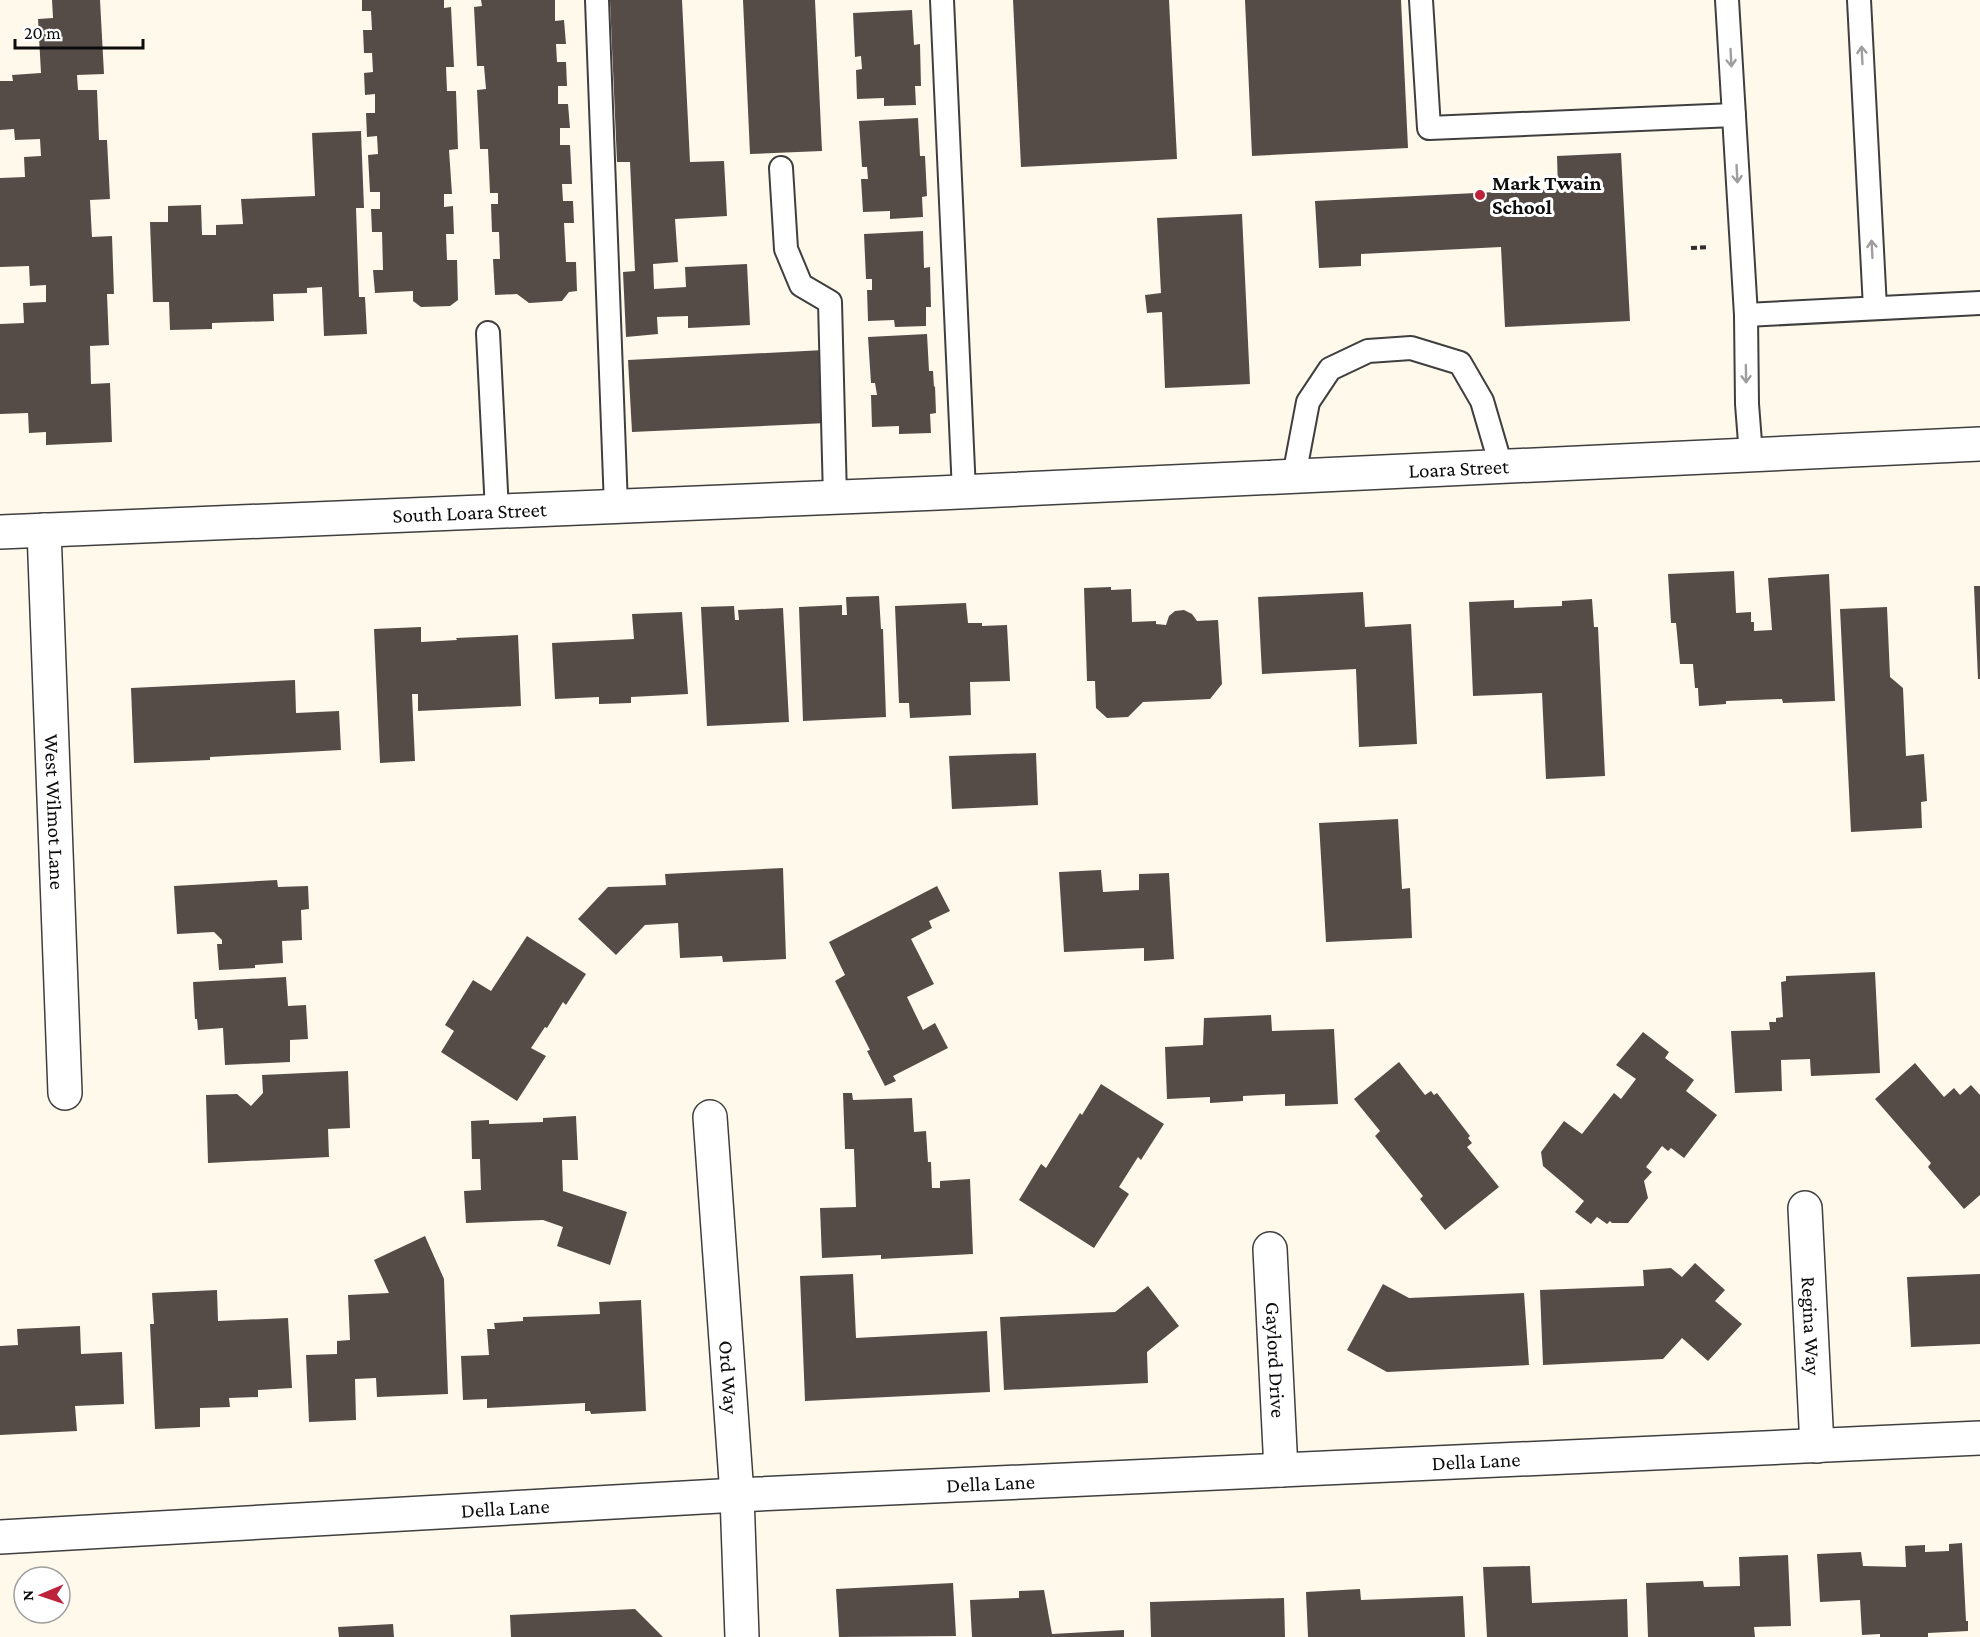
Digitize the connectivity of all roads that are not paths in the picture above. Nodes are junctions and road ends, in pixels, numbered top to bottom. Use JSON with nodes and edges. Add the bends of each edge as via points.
{"nodes":[{"id":1,"x":597,"y":0,"type":"edge"},
{"id":2,"x":942,"y":0,"type":"edge"},
{"id":3,"x":1421,"y":0,"type":"edge"},
{"id":4,"x":1728,"y":0,"type":"edge"},
{"id":5,"x":1859,"y":0,"type":"edge"},
{"id":6,"x":1734,"y":115,"type":"junction"},
{"id":7,"x":781,"y":168,"type":"dead end"},
{"id":8,"x":1980,"y":303,"type":"edge"},
{"id":9,"x":1875,"y":308,"type":"junction"},
{"id":10,"x":1746,"y":315,"type":"junction"},
{"id":11,"x":488,"y":333,"type":"dead end"},
{"id":12,"x":1980,"y":444,"type":"edge"},
{"id":13,"x":1751,"y":455,"type":"junction"},
{"id":14,"x":1501,"y":466,"type":"junction"},
{"id":15,"x":1294,"y":476,"type":"junction"},
{"id":16,"x":951,"y":493,"type":"junction"},
{"id":17,"x":835,"y":498,"type":"junction"},
{"id":18,"x":616,"y":506,"type":"junction"},
{"id":19,"x":497,"y":511,"type":"junction"},
{"id":20,"x":44,"y":530,"type":"junction"},
{"id":21,"x":0,"y":532,"type":"edge"},
{"id":22,"x":65,"y":1093,"type":"dead end"},
{"id":23,"x":710,"y":1117,"type":"dead end"},
{"id":24,"x":1805,"y":1208,"type":"dead end"},
{"id":25,"x":1270,"y":1249,"type":"dead end"},
{"id":26,"x":1980,"y":1438,"type":"edge"},
{"id":27,"x":1817,"y":1446,"type":"junction"},
{"id":28,"x":1281,"y":1470,"type":"junction"},
{"id":29,"x":737,"y":1495,"type":"junction"},
{"id":30,"x":0,"y":1537,"type":"edge"},
{"id":31,"x":742,"y":1637,"type":"edge"}],
"edges":[{"from":1,"to":18,"type":"lane"},
{"from":2,"to":16,"type":"lane"},
{"from":3,"to":6,"type":"lane","via":[[1429,128]]},
{"from":4,"to":6,"type":"lane","one_way":true},
{"from":9,"to":5,"type":"lane","one_way":true},
{"from":6,"to":10,"type":"lane","one_way":true},
{"from":7,"to":17,"type":"lane","via":[[786,249],[801,285],[830,302]]},
{"from":8,"to":9,"type":"lane"},
{"from":9,"to":10,"type":"lane"},
{"from":10,"to":13,"type":"lane","one_way":true},
{"from":11,"to":19,"type":"lane"},
{"from":12,"to":13,"type":"street","name":"Loara Street"},
{"from":13,"to":14,"type":"street","name":"Loara Street"},
{"from":14,"to":15,"type":"street","name":"Loara Street"},
{"from":14,"to":15,"type":"lane","via":[[1482,401],[1460,363],[1411,348],[1368,351],[1330,369],[1308,402]]},
{"from":15,"to":16,"type":"street","name":"Loara Street"},
{"from":16,"to":17,"type":"street","name":"South Loara Street"},
{"from":17,"to":18,"type":"street","name":"South Loara Street"},
{"from":18,"to":19,"type":"street","name":"South Loara Street"},
{"from":19,"to":20,"type":"street","name":"South Loara Street"},
{"from":20,"to":21,"type":"street","name":"South Loara Street"},
{"from":20,"to":22,"type":"street","name":"West Wilmot Lane"},
{"from":23,"to":29,"type":"street","name":"Ord Way"},
{"from":24,"to":27,"type":"street","name":"Regina Way"},
{"from":25,"to":28,"type":"street","name":"Gaylord Drive"},
{"from":26,"to":27,"type":"street","name":"Della Lane"},
{"from":27,"to":28,"type":"street","name":"Della Lane"},
{"from":28,"to":29,"type":"street","name":"Della Lane"},
{"from":29,"to":30,"type":"street","name":"Della Lane"},
{"from":29,"to":31,"type":"street","name":"Ord Way"}]}
